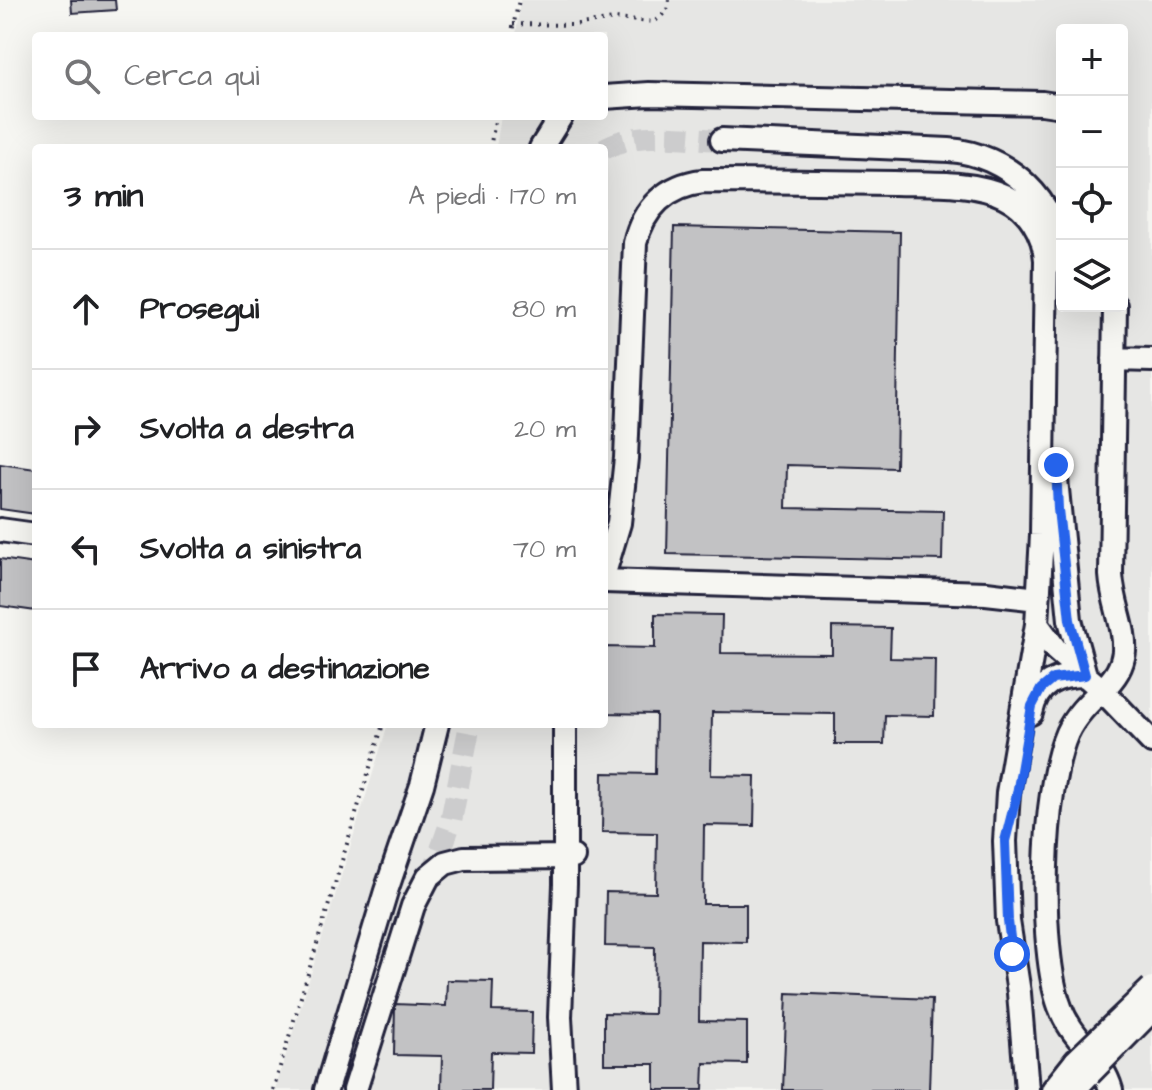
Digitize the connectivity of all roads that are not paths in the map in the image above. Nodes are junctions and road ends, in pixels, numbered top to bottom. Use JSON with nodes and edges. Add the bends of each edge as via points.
{"nodes":[{"id":1,"x":608,"y":97,"type":"edge"},
{"id":2,"x":1056,"y":105,"type":"edge"},
{"id":3,"x":558,"y":120,"type":"edge"},
{"id":4,"x":722,"y":140,"type":"tunnel mouth"},
{"id":5,"x":544,"y":144,"type":"edge"},
{"id":6,"x":1056,"y":232,"type":"edge"},
{"id":7,"x":1056,"y":232,"type":"edge"},
{"id":8,"x":1058,"y":240,"type":"edge"},
{"id":9,"x":1115,"y":312,"type":"edge"},
{"id":10,"x":1114,"y":359,"type":"junction"},
{"id":11,"x":1152,"y":360,"type":"edge"},
{"id":12,"x":608,"y":501,"type":"edge"},
{"id":13,"x":0,"y":530,"type":"edge"},
{"id":14,"x":32,"y":534,"type":"edge"},
{"id":15,"x":608,"y":561,"type":"edge"},
{"id":16,"x":608,"y":581,"type":"edge"},
{"id":17,"x":1038,"y":599,"type":"junction"},
{"id":18,"x":1037,"y":624,"type":"junction"},
{"id":19,"x":1093,"y":682,"type":"junction"},
{"id":20,"x":1025,"y":691,"type":"junction"},
{"id":21,"x":436,"y":728,"type":"edge"},
{"id":22,"x":565,"y":728,"type":"edge"},
{"id":23,"x":577,"y":728,"type":"edge"},
{"id":24,"x":1152,"y":742,"type":"edge"},
{"id":25,"x":1005,"y":841,"type":"junction"},
{"id":26,"x":569,"y":862,"type":"junction"},
{"id":27,"x":1152,"y":988,"type":"edge"},
{"id":28,"x":1152,"y":1010,"type":"edge"},
{"id":29,"x":1080,"y":1075,"type":"edge"},
{"id":30,"x":326,"y":1090,"type":"edge"},
{"id":31,"x":355,"y":1090,"type":"edge"},
{"id":32,"x":363,"y":1090,"type":"edge"},
{"id":33,"x":567,"y":1090,"type":"edge"},
{"id":34,"x":1027,"y":1090,"type":"edge"},
{"id":35,"x":1053,"y":1090,"type":"edge"},
{"id":36,"x":1111,"y":1090,"type":"edge"}],
"edges":[{"from":1,"to":2,"type":"street"},
{"from":3,"to":5,"type":"street"},
{"from":4,"to":6,"type":"street","via":[[979,155],[1027,186]]},
{"from":7,"to":12,"type":"street","via":[[1026,196],[982,176],[720,167],[663,179],[636,207],[623,244],[616,443]]},
{"from":8,"to":19,"type":"street","via":[[1057,498],[1070,620]]},
{"from":9,"to":10,"type":"street"},
{"from":10,"to":11,"type":"street"},
{"from":10,"to":19,"type":"street","via":[[1111,575],[1125,656],[1115,678]]},
{"from":13,"to":14,"type":"street"},
{"from":15,"to":17,"type":"street","via":[[624,473],[635,243],[657,201],[676,187],[703,181],[947,185],[988,190],[1011,200],[1031,218],[1044,247]]},
{"from":16,"to":17,"type":"street"},
{"from":17,"to":18,"type":"street"},
{"from":18,"to":19,"type":"street","via":[[1056,650]]},
{"from":18,"to":20,"type":"street"},
{"from":19,"to":20,"type":"street","via":[[1054,670]]},
{"from":19,"to":24,"type":"street"},
{"from":19,"to":25,"type":"street","via":[[1053,679],[1036,696]]},
{"from":19,"to":36,"type":"street","via":[[1061,755],[1049,831],[1047,924],[1060,1008],[1101,1066]]},
{"from":20,"to":25,"type":"street"},
{"from":21,"to":30,"type":"street"},
{"from":22,"to":26,"type":"street"},
{"from":23,"to":26,"type":"street"},
{"from":25,"to":34,"type":"street","via":[[1009,933]]},
{"from":26,"to":31,"type":"street","via":[[464,858],[445,863],[428,877],[413,906]]},
{"from":26,"to":32,"type":"street","via":[[478,862],[440,877],[426,898]]},
{"from":26,"to":33,"type":"street","via":[[560,1017]]},
{"from":27,"to":29,"type":"street","bridge":true},
{"from":28,"to":29,"type":"street","bridge":true},
{"from":29,"to":35,"type":"street"}]}
